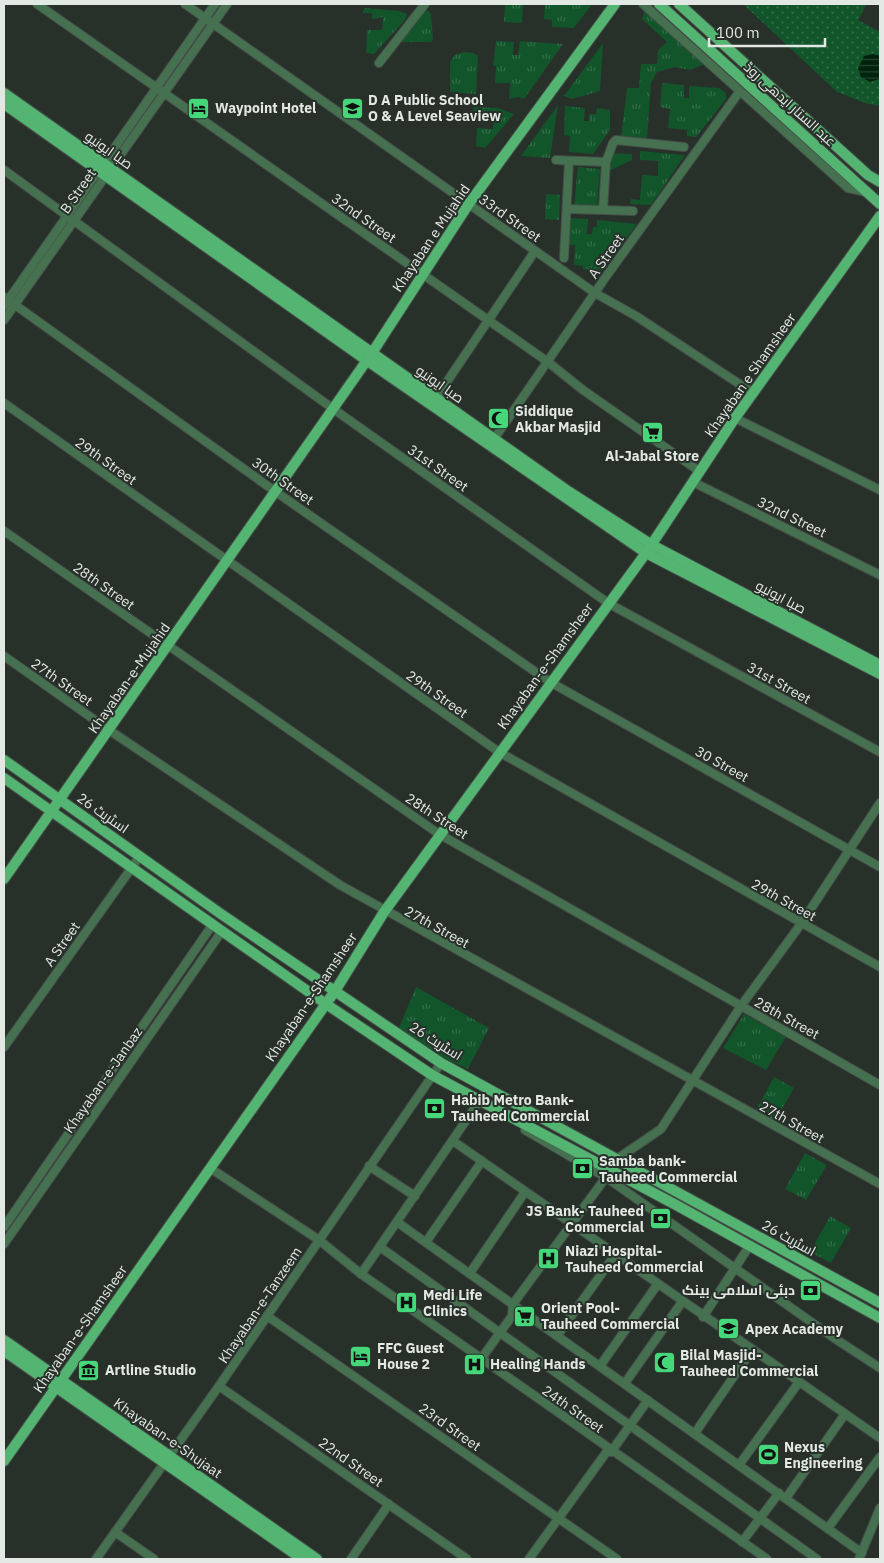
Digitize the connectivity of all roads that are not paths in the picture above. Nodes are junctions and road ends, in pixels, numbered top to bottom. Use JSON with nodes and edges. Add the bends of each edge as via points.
{"nodes":[{"id":1,"x":37,"y":4,"type":"edge"},
{"id":2,"x":185,"y":4,"type":"edge"},
{"id":3,"x":214,"y":4,"type":"edge"},
{"id":4,"x":227,"y":4,"type":"edge"},
{"id":5,"x":425,"y":4,"type":"edge"},
{"id":6,"x":615,"y":4,"type":"edge"},
{"id":7,"x":643,"y":4,"type":"edge"},
{"id":8,"x":659,"y":4,"type":"edge"},
{"id":9,"x":679,"y":4,"type":"edge"},
{"id":10,"x":205,"y":18,"type":"junction"},
{"id":11,"x":213,"y":23,"type":"junction"},
{"id":12,"x":379,"y":63,"type":"dead end"},
{"id":13,"x":156,"y":87,"type":"junction"},
{"id":14,"x":740,"y":91,"type":"junction"},
{"id":15,"x":163,"y":92,"type":"junction"},
{"id":16,"x":4,"y":93,"type":"edge"},
{"id":17,"x":4,"y":104,"type":"edge"},
{"id":18,"x":684,"y":147,"type":"dead end"},
{"id":19,"x":556,"y":160,"type":"dead end"},
{"id":20,"x":569,"y":160,"type":"junction"},
{"id":21,"x":606,"y":162,"type":"junction"},
{"id":22,"x":104,"y":169,"type":"junction"},
{"id":23,"x":4,"y":170,"type":"edge"},
{"id":24,"x":879,"y":181,"type":"edge"},
{"id":25,"x":866,"y":192,"type":"junction"},
{"id":26,"x":880,"y":204,"type":"edge"},
{"id":27,"x":468,"y":205,"type":"junction"},
{"id":28,"x":567,"y":209,"type":"junction"},
{"id":29,"x":603,"y":210,"type":"junction"},
{"id":30,"x":633,"y":211,"type":"dead end"},
{"id":31,"x":66,"y":214,"type":"junction"},
{"id":32,"x":880,"y":216,"type":"edge"},
{"id":33,"x":74,"y":218,"type":"junction"},
{"id":34,"x":535,"y":251,"type":"junction"},
{"id":35,"x":564,"y":258,"type":"dead end"},
{"id":36,"x":423,"y":276,"type":"junction"},
{"id":37,"x":595,"y":292,"type":"junction"},
{"id":38,"x":8,"y":302,"type":"edge"},
{"id":39,"x":4,"y":320,"type":"edge"},
{"id":40,"x":488,"y":321,"type":"junction"},
{"id":41,"x":369,"y":356,"type":"junction"},
{"id":42,"x":548,"y":362,"type":"junction"},
{"id":43,"x":753,"y":393,"type":"junction"},
{"id":44,"x":436,"y":398,"type":"junction"},
{"id":45,"x":4,"y":404,"type":"edge"},
{"id":46,"x":332,"y":408,"type":"junction"},
{"id":47,"x":736,"y":418,"type":"junction"},
{"id":48,"x":494,"y":439,"type":"junction"},
{"id":49,"x":699,"y":471,"type":"junction"},
{"id":50,"x":693,"y":482,"type":"junction"},
{"id":51,"x":880,"y":490,"type":"edge"},
{"id":52,"x":276,"y":492,"type":"junction"},
{"id":53,"x":4,"y":531,"type":"edge"},
{"id":54,"x":649,"y":549,"type":"junction"},
{"id":55,"x":226,"y":562,"type":"junction"},
{"id":56,"x":880,"y":575,"type":"edge"},
{"id":57,"x":608,"y":603,"type":"junction"},
{"id":58,"x":167,"y":646,"type":"junction"},
{"id":59,"x":4,"y":656,"type":"edge"},
{"id":60,"x":880,"y":664,"type":"edge"},
{"id":61,"x":880,"y":674,"type":"edge"},
{"id":62,"x":550,"y":682,"type":"junction"},
{"id":63,"x":109,"y":730,"type":"junction"},
{"id":64,"x":499,"y":752,"type":"junction"},
{"id":65,"x":880,"y":752,"type":"edge"},
{"id":66,"x":4,"y":760,"type":"edge"},
{"id":67,"x":4,"y":778,"type":"edge"},
{"id":68,"x":60,"y":799,"type":"junction"},
{"id":69,"x":880,"y":803,"type":"edge"},
{"id":70,"x":51,"y":812,"type":"junction"},
{"id":71,"x":439,"y":834,"type":"junction"},
{"id":72,"x":849,"y":849,"type":"junction"},
{"id":73,"x":140,"y":856,"type":"junction"},
{"id":74,"x":132,"y":867,"type":"junction"},
{"id":75,"x":880,"y":867,"type":"edge"},
{"id":76,"x":4,"y":879,"type":"edge"},
{"id":77,"x":384,"y":912,"type":"junction"},
{"id":78,"x":213,"y":924,"type":"junction"},
{"id":79,"x":801,"y":924,"type":"junction"},
{"id":80,"x":222,"y":931,"type":"junction"},
{"id":81,"x":880,"y":967,"type":"edge"},
{"id":82,"x":335,"y":991,"type":"junction"},
{"id":83,"x":326,"y":1004,"type":"junction"},
{"id":84,"x":741,"y":1006,"type":"junction"},
{"id":85,"x":4,"y":1047,"type":"edge"},
{"id":86,"x":441,"y":1063,"type":"junction"},
{"id":87,"x":432,"y":1076,"type":"junction"},
{"id":88,"x":692,"y":1081,"type":"junction"},
{"id":89,"x":880,"y":1085,"type":"edge"},
{"id":90,"x":480,"y":1102,"type":"junction"},
{"id":91,"x":453,"y":1141,"type":"junction"},
{"id":92,"x":617,"y":1159,"type":"junction"},
{"id":93,"x":482,"y":1161,"type":"junction"},
{"id":94,"x":370,"y":1166,"type":"junction"},
{"id":95,"x":210,"y":1168,"type":"junction"},
{"id":96,"x":609,"y":1174,"type":"junction"},
{"id":97,"x":880,"y":1184,"type":"edge"},
{"id":98,"x":525,"y":1192,"type":"junction"},
{"id":99,"x":415,"y":1196,"type":"junction"},
{"id":100,"x":397,"y":1222,"type":"junction"},
{"id":101,"x":571,"y":1224,"type":"junction"},
{"id":102,"x":4,"y":1227,"type":"edge"},
{"id":103,"x":319,"y":1240,"type":"junction"},
{"id":104,"x":426,"y":1242,"type":"junction"},
{"id":105,"x":4,"y":1244,"type":"edge"},
{"id":106,"x":750,"y":1245,"type":"junction"},
{"id":107,"x":380,"y":1247,"type":"junction"},
{"id":108,"x":615,"y":1255,"type":"junction"},
{"id":109,"x":735,"y":1268,"type":"junction"},
{"id":110,"x":470,"y":1273,"type":"junction"},
{"id":111,"x":361,"y":1274,"type":"junction"},
{"id":112,"x":657,"y":1285,"type":"junction"},
{"id":113,"x":682,"y":1302,"type":"junction"},
{"id":114,"x":880,"y":1303,"type":"edge"},
{"id":115,"x":513,"y":1304,"type":"junction"},
{"id":116,"x":267,"y":1316,"type":"junction"},
{"id":117,"x":703,"y":1317,"type":"junction"},
{"id":118,"x":880,"y":1318,"type":"edge"},
{"id":119,"x":500,"y":1332,"type":"junction"},
{"id":120,"x":557,"y":1336,"type":"junction"},
{"id":121,"x":4,"y":1340,"type":"edge"},
{"id":122,"x":752,"y":1350,"type":"junction"},
{"id":123,"x":4,"y":1351,"type":"edge"},
{"id":124,"x":481,"y":1359,"type":"junction"},
{"id":125,"x":600,"y":1366,"type":"junction"},
{"id":126,"x":880,"y":1368,"type":"edge"},
{"id":127,"x":799,"y":1382,"type":"junction"},
{"id":128,"x":624,"y":1383,"type":"junction"},
{"id":129,"x":58,"y":1384,"type":"junction"},
{"id":130,"x":220,"y":1386,"type":"junction"},
{"id":131,"x":648,"y":1400,"type":"junction"},
{"id":132,"x":845,"y":1414,"type":"junction"},
{"id":133,"x":630,"y":1424,"type":"junction"},
{"id":134,"x":695,"y":1433,"type":"junction"},
{"id":135,"x":880,"y":1438,"type":"edge"},
{"id":136,"x":610,"y":1451,"type":"junction"},
{"id":137,"x":880,"y":1457,"type":"edge"},
{"id":138,"x":168,"y":1460,"type":"junction"},
{"id":139,"x":4,"y":1461,"type":"edge"},
{"id":140,"x":739,"y":1465,"type":"junction"},
{"id":141,"x":782,"y":1496,"type":"junction"},
{"id":142,"x":389,"y":1504,"type":"junction"},
{"id":143,"x":880,"y":1508,"type":"edge"},
{"id":144,"x":559,"y":1518,"type":"junction"},
{"id":145,"x":760,"y":1518,"type":"junction"},
{"id":146,"x":828,"y":1528,"type":"junction"},
{"id":147,"x":115,"y":1532,"type":"junction"},
{"id":148,"x":742,"y":1542,"type":"junction"},
{"id":149,"x":861,"y":1556,"type":"edge"},
{"id":150,"x":96,"y":1559,"type":"edge"},
{"id":151,"x":154,"y":1559,"type":"edge"},
{"id":152,"x":302,"y":1559,"type":"edge"},
{"id":153,"x":317,"y":1559,"type":"edge"},
{"id":154,"x":351,"y":1559,"type":"edge"},
{"id":155,"x":467,"y":1559,"type":"edge"},
{"id":156,"x":529,"y":1559,"type":"edge"},
{"id":157,"x":617,"y":1559,"type":"edge"},
{"id":158,"x":767,"y":1559,"type":"edge"},
{"id":159,"x":817,"y":1559,"type":"edge"}],
"edges":[{"from":1,"to":13,"type":"street","name":"32nd Street"},
{"from":2,"to":10,"type":"street","name":"33rd Street"},
{"from":3,"to":10,"type":"street","name":"B Street"},
{"from":4,"to":11,"type":"street","name":"B Street"},
{"from":5,"to":12,"type":"street"},
{"from":6,"to":27,"type":"main road","name":"Khayaban e Mujahid"},
{"from":7,"to":14,"type":"street"},
{"from":8,"to":25,"type":"main road","name":"عبد الستار ایدھی روڈ"},
{"from":9,"to":24,"type":"main road","name":"عبد الستار ایدھی روڈ"},
{"from":10,"to":11,"type":"street","name":"33rd Street"},
{"from":10,"to":13,"type":"street","name":"B Street"},
{"from":11,"to":15,"type":"street","name":"B Street"},
{"from":11,"to":27,"type":"street","name":"33rd Street"},
{"from":13,"to":15,"type":"street","name":"32nd Street"},
{"from":13,"to":22,"type":"street","name":"B Street"},
{"from":14,"to":25,"type":"street","via":[[848,188]]},
{"from":14,"to":37,"type":"street","name":"A Street"},
{"from":15,"to":22,"type":"street","name":"B Street"},
{"from":15,"to":36,"type":"street","name":"32nd Street"},
{"from":16,"to":22,"type":"main road","name":"صبا ایونیو"},
{"from":17,"to":22,"type":"main road","name":"صبا ایونیو"},
{"from":18,"to":21,"type":"street","via":[[616,140]]},
{"from":19,"to":20,"type":"street"},
{"from":20,"to":21,"type":"street"},
{"from":20,"to":28,"type":"street"},
{"from":21,"to":29,"type":"street"},
{"from":22,"to":31,"type":"street","name":"B Street"},
{"from":22,"to":33,"type":"street","name":"B Street"},
{"from":22,"to":41,"type":"main road","name":"صبا ایونیو"},
{"from":23,"to":31,"type":"street","name":"31st Street"},
{"from":24,"to":25,"type":"main road"},
{"from":25,"to":26,"type":"main road","name":"عبد الستار ایدھی روڈ"},
{"from":27,"to":34,"type":"street","name":"33rd Street"},
{"from":27,"to":36,"type":"main road","name":"Khayaban e Mujahid"},
{"from":28,"to":29,"type":"street"},
{"from":28,"to":35,"type":"street"},
{"from":29,"to":30,"type":"street"},
{"from":31,"to":33,"type":"street","name":"31st Street"},
{"from":31,"to":38,"type":"street","name":"B Street"},
{"from":32,"to":43,"type":"main road","name":"Khayaban e Shamsheer"},
{"from":33,"to":38,"type":"street","name":"B Street"},
{"from":33,"to":46,"type":"street","name":"31st Street"},
{"from":34,"to":37,"type":"street","name":"33rd Street"},
{"from":34,"to":40,"type":"street"},
{"from":36,"to":40,"type":"street","name":"32nd Street"},
{"from":36,"to":41,"type":"main road","name":"Khayaban e Mujahid"},
{"from":37,"to":42,"type":"street","name":"A Street"},
{"from":37,"to":43,"type":"street","name":"33rd Street"},
{"from":38,"to":39,"type":"street","name":"B Street"},
{"from":38,"to":52,"type":"street","name":"30th Street"},
{"from":40,"to":42,"type":"street","name":"32nd Street"},
{"from":40,"to":44,"type":"street"},
{"from":41,"to":44,"type":"main road","name":"صبا ایونیو"},
{"from":41,"to":46,"type":"main road","name":"Khayaban e Mujahid"},
{"from":41,"to":54,"type":"main road","name":"صبا ایونیو"},
{"from":42,"to":48,"type":"street","name":"A Street"},
{"from":42,"to":49,"type":"street","name":"32nd Street"},
{"from":43,"to":47,"type":"main road","name":"Khayaban e Shamsheer"},
{"from":44,"to":48,"type":"main road","name":"صبا ایونیو"},
{"from":45,"to":55,"type":"street","name":"29th Street"},
{"from":46,"to":52,"type":"main road","name":"Khayaban e Mujahid"},
{"from":46,"to":57,"type":"street","name":"31st Street"},
{"from":47,"to":49,"type":"main road","name":"Khayaban e Shamsheer"},
{"from":47,"to":51,"type":"street"},
{"from":48,"to":54,"type":"main road","name":"صبا ایونیو"},
{"from":49,"to":50,"type":"main road","name":"Khayaban e Shamsheer"},
{"from":50,"to":54,"type":"main road","name":"Khayaban e Shamsheer"},
{"from":50,"to":56,"type":"street","name":"32nd Street"},
{"from":52,"to":55,"type":"main road","name":"Khayaban-e-Mujahid"},
{"from":52,"to":62,"type":"street","name":"30th Street"},
{"from":53,"to":58,"type":"street","name":"28th Street"},
{"from":54,"to":57,"type":"main road","name":"Khayaban-e-Shamsheer"},
{"from":54,"to":60,"type":"main road","name":"صبا ایونیو"},
{"from":54,"to":61,"type":"main road","name":"صبا ایونیو"},
{"from":55,"to":58,"type":"main road","name":"Khayaban-e-Mujahid"},
{"from":55,"to":64,"type":"street","name":"29th Street"},
{"from":57,"to":62,"type":"main road","name":"Khayaban-e-Shamsheer"},
{"from":57,"to":65,"type":"street","name":"31st Street"},
{"from":58,"to":63,"type":"main road","name":"Khayaban-e-Mujahid"},
{"from":58,"to":71,"type":"street","name":"28th Street"},
{"from":59,"to":63,"type":"street","name":"27th Street"},
{"from":62,"to":64,"type":"main road","name":"Khayaban-e-Shamsheer"},
{"from":62,"to":72,"type":"street","name":"30 Street"},
{"from":63,"to":68,"type":"main road","name":"Khayaban-e-Mujahid"},
{"from":63,"to":77,"type":"street","name":"27th Street"},
{"from":64,"to":71,"type":"main road","name":"Khayaban-e-Shamsheer"},
{"from":64,"to":79,"type":"street","name":"29th Street"},
{"from":66,"to":68,"type":"main road","name":"اسٹریٹ 26"},
{"from":67,"to":70,"type":"main road","name":"اسٹریٹ 26"},
{"from":68,"to":70,"type":"main road","name":"Khayaban-e-Mujahid"},
{"from":68,"to":73,"type":"main road","name":"اسٹریٹ 26"},
{"from":69,"to":72,"type":"street"},
{"from":70,"to":74,"type":"main road","name":"اسٹریٹ 26"},
{"from":70,"to":76,"type":"main road","name":"Khayaban-e-Mujahid"},
{"from":71,"to":77,"type":"main road","name":"Khayaban-e-Shamsheer"},
{"from":71,"to":84,"type":"street","name":"28th Street"},
{"from":72,"to":75,"type":"street","name":"30 Street"},
{"from":72,"to":79,"type":"street"},
{"from":73,"to":74,"type":"street","name":"A Street"},
{"from":73,"to":82,"type":"main road","name":"اسٹریٹ 26"},
{"from":74,"to":78,"type":"main road","name":"اسٹریٹ 26"},
{"from":74,"to":85,"type":"street","name":"A Street"},
{"from":77,"to":82,"type":"main road","name":"Khayaban-e-Shamsheer"},
{"from":77,"to":88,"type":"street","name":"27th Street"},
{"from":78,"to":80,"type":"main road","name":"اسٹریٹ 26"},
{"from":78,"to":102,"type":"street","name":"Khayaban-e-Janbaz"},
{"from":79,"to":81,"type":"street","name":"29th Street"},
{"from":79,"to":84,"type":"street"},
{"from":80,"to":83,"type":"main road","name":"اسٹریٹ 26"},
{"from":80,"to":105,"type":"street","name":"Khayaban-e-Janbaz"},
{"from":82,"to":83,"type":"main road","name":"Khayaban-e-Shamsheer"},
{"from":82,"to":86,"type":"main road","name":"اسٹریٹ 26"},
{"from":83,"to":87,"type":"main road","name":"اسٹریٹ 26"},
{"from":83,"to":95,"type":"main road","name":"Khayaban-e-Shamsheer"},
{"from":84,"to":88,"type":"street"},
{"from":84,"to":89,"type":"street","name":"28th Street"},
{"from":86,"to":87,"type":"street","name":"Khayaban-e-Tanzeem"},
{"from":86,"to":92,"type":"main road","name":"اسٹریٹ 26"},
{"from":87,"to":90,"type":"main road","name":"اسٹریٹ 26"},
{"from":87,"to":94,"type":"street","name":"Khayaban-e-Tanzeem"},
{"from":88,"to":92,"type":"street","via":[[661,1129]]},
{"from":88,"to":97,"type":"street","name":"27th Street"},
{"from":90,"to":91,"type":"street"},
{"from":90,"to":96,"type":"main road","name":"اسٹریٹ 26"},
{"from":91,"to":93,"type":"street"},
{"from":91,"to":99,"type":"street"},
{"from":92,"to":114,"type":"main road","name":"اسٹریٹ 26"},
{"from":93,"to":98,"type":"street"},
{"from":93,"to":104,"type":"street"},
{"from":94,"to":99,"type":"street"},
{"from":94,"to":103,"type":"street","name":"Khayaban-e-Tanzeem"},
{"from":95,"to":103,"type":"street","name":"24th Street"},
{"from":95,"to":129,"type":"main road","name":"Khayaban-e-Shamsheer"},
{"from":96,"to":101,"type":"street"},
{"from":96,"to":106,"type":"main road","name":"اسٹریٹ 26"},
{"from":96,"to":109,"type":"street"},
{"from":98,"to":101,"type":"street"},
{"from":98,"to":110,"type":"street"},
{"from":99,"to":100,"type":"street"},
{"from":100,"to":104,"type":"street"},
{"from":100,"to":107,"type":"street"},
{"from":101,"to":108,"type":"street"},
{"from":101,"to":115,"type":"street"},
{"from":103,"to":111,"type":"street","name":"24th Street"},
{"from":103,"to":116,"type":"street","name":"Khayaban-e-Tanzeem"},
{"from":104,"to":110,"type":"street"},
{"from":106,"to":109,"type":"street"},
{"from":106,"to":118,"type":"main road","name":"اسٹریٹ 26"},
{"from":107,"to":111,"type":"street"},
{"from":107,"to":119,"type":"street"},
{"from":108,"to":112,"type":"street"},
{"from":108,"to":120,"type":"street"},
{"from":109,"to":117,"type":"street"},
{"from":109,"to":126,"type":"street"},
{"from":110,"to":115,"type":"street"},
{"from":111,"to":124,"type":"street","name":"24th Street"},
{"from":112,"to":113,"type":"street"},
{"from":112,"to":125,"type":"street"},
{"from":113,"to":117,"type":"street"},
{"from":113,"to":128,"type":"street"},
{"from":115,"to":119,"type":"street","via":[[512,1316]]},
{"from":115,"to":120,"type":"street"},
{"from":116,"to":130,"type":"street","name":"Khayaban-e-Tanzeem"},
{"from":116,"to":144,"type":"street","name":"23rd Street"},
{"from":117,"to":122,"type":"street"},
{"from":119,"to":124,"type":"street"},
{"from":119,"to":133,"type":"street"},
{"from":120,"to":125,"type":"street"},
{"from":121,"to":129,"type":"main road","name":"Khayaban-e-Shujaat"},
{"from":122,"to":127,"type":"street"},
{"from":122,"to":134,"type":"street"},
{"from":123,"to":129,"type":"main road","name":"Khayaban-e-Shujaat"},
{"from":124,"to":136,"type":"street","name":"24th Street"},
{"from":125,"to":128,"type":"street"},
{"from":127,"to":132,"type":"street"},
{"from":127,"to":140,"type":"street"},
{"from":128,"to":131,"type":"street"},
{"from":129,"to":138,"type":"main road","name":"Khayaban-e-Shujaat"},
{"from":129,"to":139,"type":"main road","name":"Khayaban-e-Shamsheer"},
{"from":130,"to":138,"type":"street","name":"Khayaban-e-Tanzeem"},
{"from":130,"to":142,"type":"street","name":"22nd Street"},
{"from":131,"to":133,"type":"street"},
{"from":131,"to":134,"type":"street"},
{"from":132,"to":135,"type":"street"},
{"from":132,"to":141,"type":"street"},
{"from":133,"to":136,"type":"street"},
{"from":133,"to":145,"type":"street"},
{"from":134,"to":140,"type":"street"},
{"from":136,"to":144,"type":"street"},
{"from":136,"to":148,"type":"street","name":"24th Street"},
{"from":137,"to":146,"type":"street"},
{"from":138,"to":147,"type":"street","name":"Khayaban-e-Tanzeem"},
{"from":138,"to":152,"type":"main road","name":"Khayaban-e-Shujaat"},
{"from":138,"to":153,"type":"main road","name":"Khayaban-e-Shujaat"},
{"from":140,"to":141,"type":"street"},
{"from":141,"to":145,"type":"street"},
{"from":141,"to":146,"type":"street"},
{"from":142,"to":154,"type":"street"},
{"from":142,"to":155,"type":"street","name":"22nd Street"},
{"from":143,"to":149,"type":"street"},
{"from":144,"to":156,"type":"street"},
{"from":144,"to":157,"type":"street","name":"23rd Street"},
{"from":145,"to":148,"type":"street"},
{"from":145,"to":159,"type":"street"},
{"from":146,"to":149,"type":"street"},
{"from":147,"to":150,"type":"street","name":"Khayaban-e-Tanzeem"},
{"from":147,"to":151,"type":"street"},
{"from":148,"to":158,"type":"street","name":"24th Street"}]}
